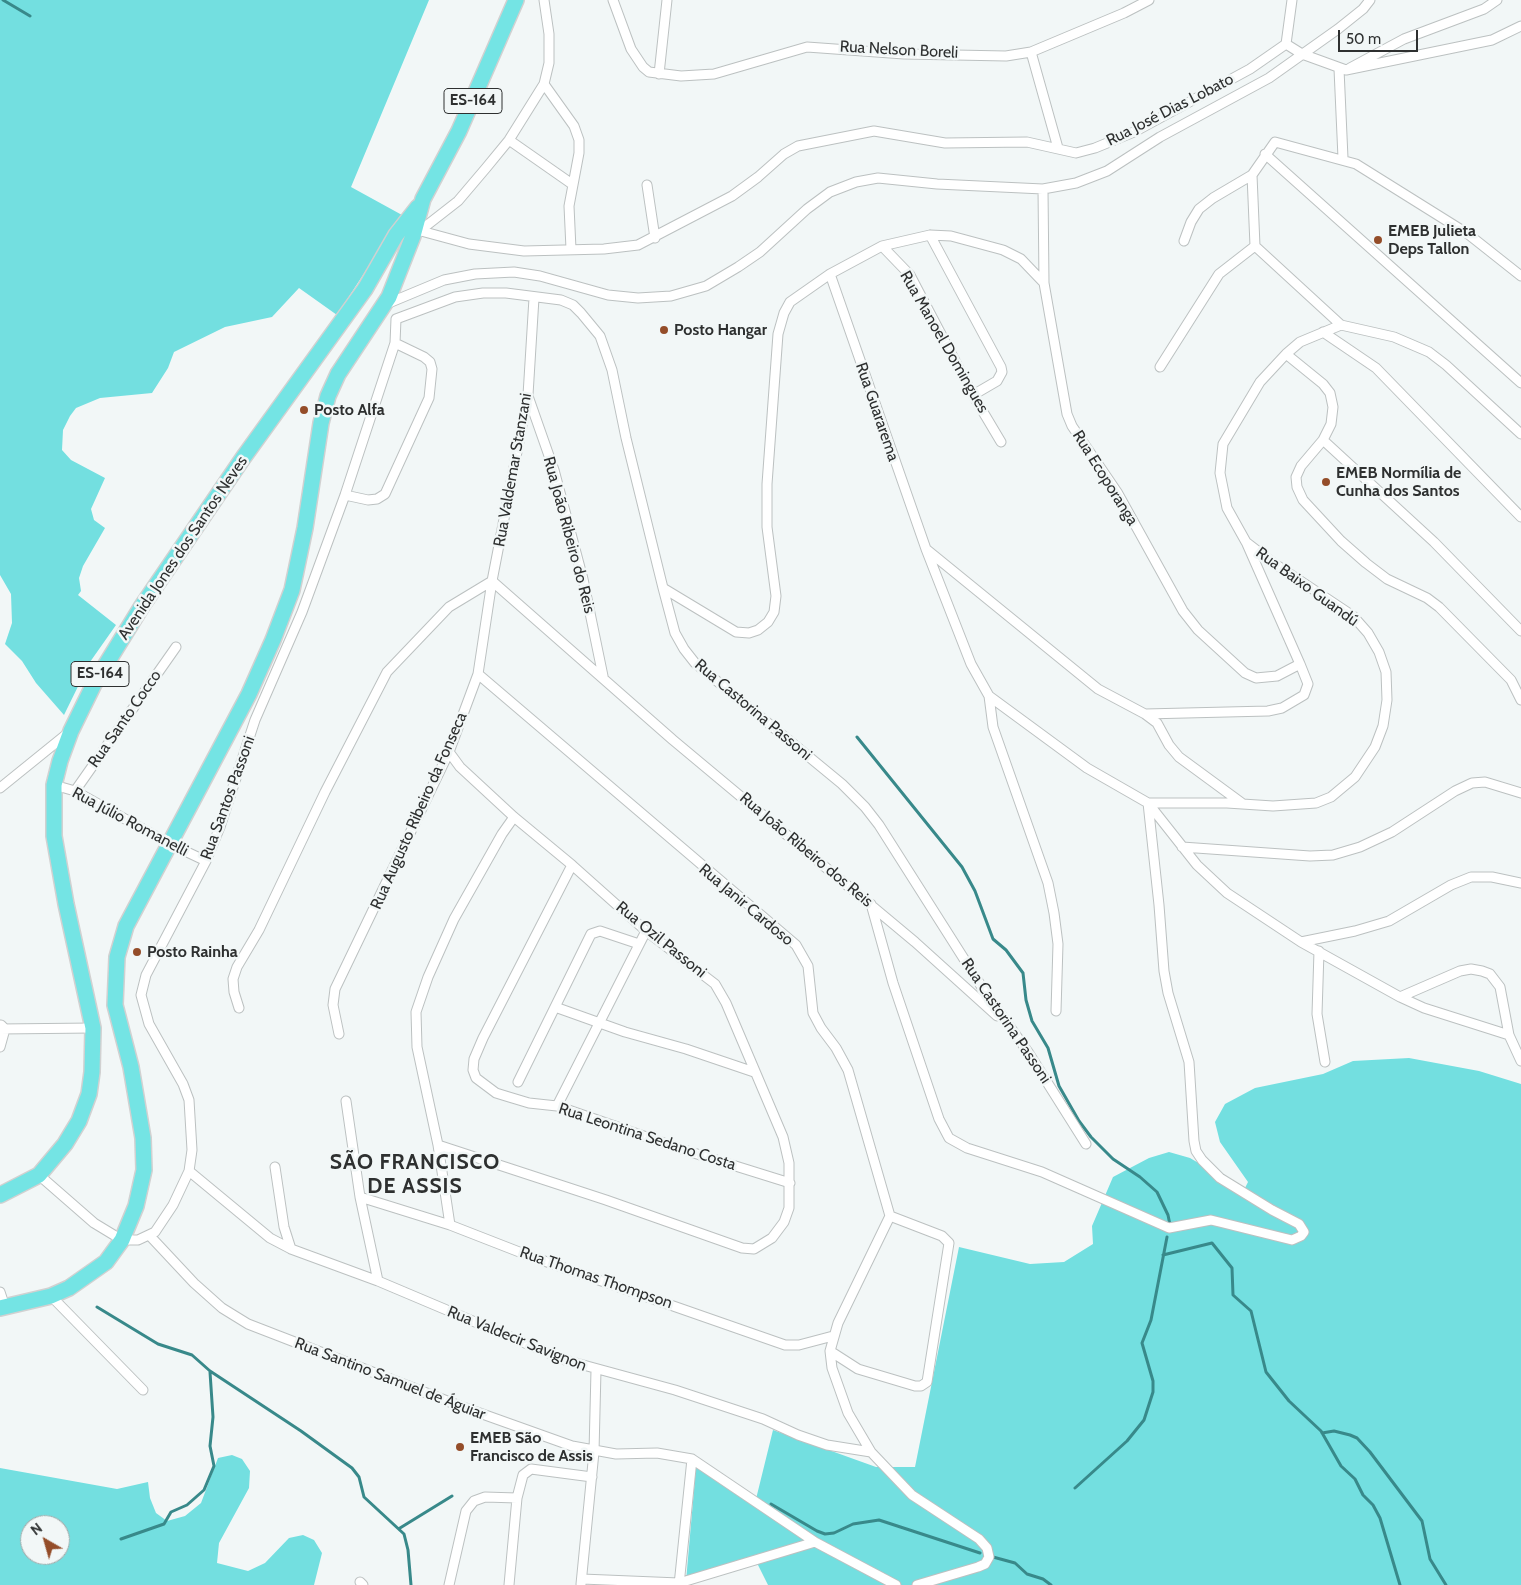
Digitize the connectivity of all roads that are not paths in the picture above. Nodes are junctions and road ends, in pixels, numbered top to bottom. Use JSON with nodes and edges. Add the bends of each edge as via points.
{"nodes":[{"id":1,"x":516,"y":0,"type":"edge"},
{"id":2,"x":544,"y":0,"type":"edge"},
{"id":3,"x":613,"y":0,"type":"edge"},
{"id":4,"x":667,"y":0,"type":"edge"},
{"id":5,"x":1149,"y":0,"type":"edge"},
{"id":6,"x":1292,"y":0,"type":"edge"},
{"id":7,"x":1370,"y":0,"type":"edge"},
{"id":8,"x":1497,"y":0,"type":"edge"},
{"id":9,"x":1521,"y":26,"type":"edge"},
{"id":10,"x":1286,"y":44,"type":"junction"},
{"id":11,"x":1030,"y":52,"type":"junction"},
{"id":12,"x":1302,"y":54,"type":"junction"},
{"id":13,"x":1342,"y":69,"type":"junction"},
{"id":14,"x":659,"y":74,"type":"junction"},
{"id":15,"x":544,"y":84,"type":"junction"},
{"id":16,"x":509,"y":140,"type":"junction"},
{"id":17,"x":1058,"y":148,"type":"junction"},
{"id":18,"x":1265,"y":154,"type":"junction"},
{"id":19,"x":1343,"y":158,"type":"junction"},
{"id":20,"x":1252,"y":175,"type":"junction"},
{"id":21,"x":572,"y":184,"type":"junction"},
{"id":22,"x":647,"y":185,"type":"dead end"},
{"id":23,"x":1043,"y":189,"type":"junction"},
{"id":24,"x":423,"y":199,"type":"junction"},
{"id":25,"x":417,"y":233,"type":"junction"},
{"id":26,"x":930,"y":235,"type":"junction"},
{"id":27,"x":655,"y":238,"type":"junction"},
{"id":28,"x":1184,"y":241,"type":"dead end"},
{"id":29,"x":882,"y":246,"type":"junction"},
{"id":30,"x":1255,"y":246,"type":"junction"},
{"id":31,"x":571,"y":249,"type":"junction"},
{"id":32,"x":379,"y":263,"type":"junction"},
{"id":33,"x":830,"y":274,"type":"junction"},
{"id":34,"x":1521,"y":276,"type":"edge"},
{"id":35,"x":397,"y":279,"type":"junction"},
{"id":36,"x":1044,"y":284,"type":"junction"},
{"id":37,"x":534,"y":298,"type":"junction"},
{"id":38,"x":382,"y":310,"type":"junction"},
{"id":39,"x":396,"y":319,"type":"junction"},
{"id":40,"x":1341,"y":325,"type":"junction"},
{"id":41,"x":1323,"y":332,"type":"junction"},
{"id":42,"x":395,"y":343,"type":"junction"},
{"id":43,"x":1286,"y":354,"type":"junction"},
{"id":44,"x":1160,"y":367,"type":"dead end"},
{"id":45,"x":1521,"y":383,"type":"edge"},
{"id":46,"x":973,"y":395,"type":"junction"},
{"id":47,"x":528,"y":396,"type":"junction"},
{"id":48,"x":1521,"y":434,"type":"edge"},
{"id":49,"x":1323,"y":440,"type":"junction"},
{"id":50,"x":1001,"y":442,"type":"dead end"},
{"id":51,"x":345,"y":496,"type":"junction"},
{"id":52,"x":1521,"y":517,"type":"edge"},
{"id":53,"x":1246,"y":542,"type":"junction"},
{"id":54,"x":926,"y":549,"type":"junction"},
{"id":55,"x":492,"y":581,"type":"junction"},
{"id":56,"x":663,"y":588,"type":"junction"},
{"id":57,"x":1521,"y":631,"type":"edge"},
{"id":58,"x":176,"y":647,"type":"dead end"},
{"id":59,"x":1300,"y":664,"type":"junction"},
{"id":60,"x":478,"y":674,"type":"junction"},
{"id":61,"x":603,"y":676,"type":"junction"},
{"id":62,"x":989,"y":696,"type":"junction"},
{"id":63,"x":1521,"y":700,"type":"edge"},
{"id":64,"x":1145,"y":714,"type":"junction"},
{"id":65,"x":71,"y":731,"type":"junction"},
{"id":66,"x":449,"y":752,"type":"junction"},
{"id":67,"x":54,"y":785,"type":"junction"},
{"id":68,"x":0,"y":788,"type":"edge"},
{"id":69,"x":75,"y":791,"type":"junction"},
{"id":70,"x":1521,"y":793,"type":"edge"},
{"id":71,"x":1148,"y":803,"type":"junction"},
{"id":72,"x":1243,"y":804,"type":"junction"},
{"id":73,"x":514,"y":817,"type":"junction"},
{"id":74,"x":168,"y":843,"type":"junction"},
{"id":75,"x":1182,"y":847,"type":"junction"},
{"id":76,"x":206,"y":862,"type":"junction"},
{"id":77,"x":572,"y":865,"type":"junction"},
{"id":78,"x":1521,"y":883,"type":"edge"},
{"id":79,"x":871,"y":904,"type":"junction"},
{"id":80,"x":646,"y":931,"type":"junction"},
{"id":81,"x":1301,"y":942,"type":"junction"},
{"id":82,"x":640,"y":944,"type":"junction"},
{"id":83,"x":1319,"y":951,"type":"junction"},
{"id":84,"x":1400,"y":996,"type":"junction"},
{"id":85,"x":554,"y":1007,"type":"junction"},
{"id":86,"x":239,"y":1008,"type":"dead end"},
{"id":87,"x":1056,"y":1011,"type":"dead end"},
{"id":88,"x":599,"y":1022,"type":"junction"},
{"id":89,"x":1009,"y":1026,"type":"junction"},
{"id":90,"x":2,"y":1027,"type":"edge"},
{"id":91,"x":93,"y":1028,"type":"junction"},
{"id":92,"x":339,"y":1034,"type":"dead end"},
{"id":93,"x":1509,"y":1035,"type":"junction"},
{"id":94,"x":0,"y":1048,"type":"edge"},
{"id":95,"x":1521,"y":1061,"type":"edge"},
{"id":96,"x":1325,"y":1062,"type":"dead end"},
{"id":97,"x":754,"y":1072,"type":"junction"},
{"id":98,"x":518,"y":1082,"type":"dead end"},
{"id":99,"x":346,"y":1101,"type":"dead end"},
{"id":100,"x":557,"y":1106,"type":"junction"},
{"id":101,"x":1086,"y":1144,"type":"dead end"},
{"id":102,"x":438,"y":1145,"type":"junction"},
{"id":103,"x":275,"y":1168,"type":"dead end"},
{"id":104,"x":189,"y":1171,"type":"junction"},
{"id":105,"x":39,"y":1174,"type":"junction"},
{"id":106,"x":790,"y":1183,"type":"junction"},
{"id":107,"x":0,"y":1195,"type":"edge"},
{"id":108,"x":360,"y":1197,"type":"junction"},
{"id":109,"x":890,"y":1216,"type":"junction"},
{"id":110,"x":450,"y":1225,"type":"junction"},
{"id":111,"x":150,"y":1236,"type":"junction"},
{"id":112,"x":122,"y":1240,"type":"junction"},
{"id":113,"x":291,"y":1249,"type":"junction"},
{"id":114,"x":378,"y":1281,"type":"junction"},
{"id":115,"x":0,"y":1292,"type":"edge"},
{"id":116,"x":51,"y":1296,"type":"junction"},
{"id":117,"x":2,"y":1307,"type":"edge"},
{"id":118,"x":833,"y":1336,"type":"junction"},
{"id":119,"x":830,"y":1351,"type":"junction"},
{"id":120,"x":596,"y":1370,"type":"junction"},
{"id":121,"x":143,"y":1390,"type":"dead end"},
{"id":122,"x":594,"y":1452,"type":"junction"},
{"id":123,"x":871,"y":1452,"type":"junction"},
{"id":124,"x":692,"y":1459,"type":"junction"},
{"id":125,"x":592,"y":1476,"type":"junction"},
{"id":126,"x":517,"y":1498,"type":"junction"},
{"id":127,"x":815,"y":1542,"type":"junction"},
{"id":128,"x":581,"y":1582,"type":"edge"},
{"id":129,"x":679,"y":1584,"type":"edge"},
{"id":130,"x":449,"y":1585,"type":"edge"},
{"id":131,"x":509,"y":1585,"type":"edge"},
{"id":132,"x":896,"y":1585,"type":"edge"},
{"id":133,"x":917,"y":1585,"type":"edge"}],
"edges":[{"from":1,"to":24,"type":"highway","number":"ES-164","via":[[459,131]]},
{"from":2,"to":15,"type":"street","via":[[549,63]]},
{"from":3,"to":14,"type":"street","name":"Rua Nelson Boreli","via":[[631,49],[643,67]]},
{"from":4,"to":14,"type":"street"},
{"from":5,"to":11,"type":"street","name":"Rua Nelson Boreli","via":[[1124,14]]},
{"from":6,"to":10,"type":"street"},
{"from":7,"to":12,"type":"street"},
{"from":8,"to":13,"type":"street","via":[[1484,9],[1404,39]]},
{"from":9,"to":13,"type":"street","via":[[1492,40]]},
{"from":10,"to":12,"type":"street"},
{"from":10,"to":17,"type":"street","name":"Rua José Dias Lobato","via":[[1250,69],[1134,132],[1076,152]]},
{"from":11,"to":14,"type":"street","name":"Rua Nelson Boreli","via":[[1006,56],[904,54],[807,46],[714,74]]},
{"from":11,"to":17,"type":"street"},
{"from":12,"to":13,"type":"street"},
{"from":12,"to":23,"type":"street","via":[[1269,78],[1160,137],[1107,171],[1076,183]]},
{"from":13,"to":19,"type":"street"},
{"from":15,"to":16,"type":"street"},
{"from":15,"to":21,"type":"street","via":[[574,126],[579,140]]},
{"from":16,"to":21,"type":"street"},
{"from":16,"to":25,"type":"street","via":[[458,201]]},
{"from":17,"to":27,"type":"street","name":"Rua José Dias Lobato","via":[[1027,142],[945,143],[874,131],[821,140],[798,146],[784,154],[732,196]]},
{"from":18,"to":19,"type":"street","via":[[1275,142]]},
{"from":18,"to":20,"type":"street"},
{"from":18,"to":45,"type":"street"},
{"from":19,"to":34,"type":"street","via":[[1468,234]]},
{"from":20,"to":28,"type":"street","via":[[1199,209]]},
{"from":20,"to":30,"type":"street"},
{"from":21,"to":31,"type":"street","via":[[569,215]]},
{"from":22,"to":27,"type":"street"},
{"from":23,"to":36,"type":"street","name":"Rua Ecoporanga"},
{"from":23,"to":38,"type":"street","via":[[878,178],[856,182],[830,192],[807,208],[760,252],[738,267],[706,286],[671,296],[638,298],[608,295],[514,272],[444,280]]},
{"from":24,"to":25,"type":"highway","number":"ES-164"},
{"from":24,"to":32,"type":"highway","name":"Avenida Jones dos Santos Neves","number":"ES-164"},
{"from":25,"to":31,"type":"street","name":"Rua José Dias Lobato","via":[[492,248],[524,251]]},
{"from":25,"to":35,"type":"highway","number":"ES-164"},
{"from":26,"to":29,"type":"street"},
{"from":26,"to":36,"type":"street","via":[[951,236],[1003,250],[1021,259]]},
{"from":26,"to":46,"type":"street","via":[[1001,367],[997,381]]},
{"from":27,"to":31,"type":"street","name":"Rua José Dias Lobato","via":[[638,245]]},
{"from":29,"to":33,"type":"street"},
{"from":29,"to":46,"type":"street","name":"Rua Manoel Domingues","via":[[910,275]]},
{"from":30,"to":40,"type":"street"},
{"from":30,"to":44,"type":"street","via":[[1219,274]]},
{"from":32,"to":35,"type":"highway","via":[[393,269]]},
{"from":32,"to":65,"type":"highway","name":"Avenida Jones dos Santos Neves","number":"ES-164","via":[[365,289],[243,458],[142,606],[94,684]]},
{"from":33,"to":54,"type":"street","name":"Rua Guararema"},
{"from":33,"to":56,"type":"street","via":[[790,302],[778,334],[767,484],[767,527],[776,596],[774,612],[758,630],[736,632]]},
{"from":35,"to":38,"type":"highway","number":"ES-164"},
{"from":36,"to":59,"type":"street","name":"Rua Ecoporanga","via":[[1070,422],[1117,492],[1183,612],[1244,673],[1256,678],[1277,676]]},
{"from":37,"to":39,"type":"street","name":"Rua Castorina Passoni","via":[[506,293],[455,297]]},
{"from":37,"to":47,"type":"street","name":"Rua Valdemar Stanzani"},
{"from":37,"to":56,"type":"street","name":"Rua Castorina Passoni","via":[[561,300],[572,305],[600,336],[612,370]]},
{"from":38,"to":39,"type":"street"},
{"from":38,"to":74,"type":"highway","number":"ES-164","via":[[338,374],[328,396],[320,423],[305,528],[292,590],[273,640],[222,746]]},
{"from":39,"to":42,"type":"street","name":"Rua Santos Passoni"},
{"from":40,"to":41,"type":"street","name":"Rua Baixo Guandú"},
{"from":40,"to":48,"type":"street","via":[[1394,337],[1429,352]]},
{"from":41,"to":43,"type":"street","name":"Rua Baixo Guandú","via":[[1300,342]]},
{"from":41,"to":52,"type":"street","via":[[1376,368]]},
{"from":42,"to":51,"type":"street","name":"Rua Santos Passoni"},
{"from":42,"to":51,"type":"street","via":[[430,362],[429,398],[384,494],[368,500]]},
{"from":43,"to":49,"type":"street","via":[[1330,393],[1332,424]]},
{"from":43,"to":53,"type":"street","name":"Rua Baixo Guandú","via":[[1260,382],[1223,444],[1220,474],[1227,508]]},
{"from":46,"to":50,"type":"street","name":"Rua Manoel Domingues"},
{"from":47,"to":55,"type":"street","name":"Rua Valdemar Stanzani"},
{"from":47,"to":61,"type":"street","name":"Rua João Ribeiro do Reis","via":[[554,470],[583,579]]},
{"from":49,"to":57,"type":"street","via":[[1434,542]]},
{"from":49,"to":63,"type":"street","via":[[1296,477],[1302,500],[1366,563],[1387,579],[1440,607],[1511,680]]},
{"from":51,"to":76,"type":"street","name":"Rua Santos Passoni","via":[[302,612],[255,720]]},
{"from":53,"to":59,"type":"street"},
{"from":53,"to":72,"type":"street","name":"Rua Baixo Guandú","via":[[1353,616],[1380,652],[1386,672],[1387,700],[1383,726],[1375,747],[1345,787],[1316,803]]},
{"from":54,"to":62,"type":"street","name":"Rua Guararema","via":[[971,664]]},
{"from":54,"to":64,"type":"street","via":[[1098,690]]},
{"from":55,"to":60,"type":"street","name":"Rua Augusto Ribeiro da Fonseca"},
{"from":55,"to":61,"type":"street","name":"Rua João Ribeiro dos Reis"},
{"from":55,"to":86,"type":"street","via":[[450,607],[387,672],[324,792],[259,930],[236,967],[233,979]]},
{"from":56,"to":89,"type":"street","name":"Rua Castorina Passoni","via":[[675,634],[695,663],[842,784],[870,813]]},
{"from":58,"to":69,"type":"street","name":"Rua Santo Cocco"},
{"from":59,"to":64,"type":"street","via":[[1308,690],[1296,702],[1282,708]]},
{"from":60,"to":66,"type":"street","name":"Rua Augusto Ribeiro da Fonseca"},
{"from":60,"to":109,"type":"street","name":"Rua Janir Cardoso","via":[[678,847],[787,936],[799,950],[808,966],[813,1013],[848,1070]]},
{"from":61,"to":79,"type":"street","name":"Rua João Ribeiro dos Reis","via":[[673,740]]},
{"from":62,"to":71,"type":"street","via":[[1087,768]]},
{"from":62,"to":87,"type":"street","via":[[993,727],[1053,906],[1058,944]]},
{"from":64,"to":72,"type":"street","via":[[1159,726],[1169,745],[1180,756]]},
{"from":65,"to":67,"type":"highway","name":"Avenida Jones dos Santos Neves","number":"ES-164"},
{"from":65,"to":68,"type":"street"},
{"from":66,"to":73,"type":"street","name":"Rua Ozil Passoni","via":[[460,767]]},
{"from":66,"to":92,"type":"street","name":"Rua Augusto Ribeiro da Fonseca","via":[[335,990],[333,1004]]},
{"from":67,"to":69,"type":"street","name":"Rua Júlio Romanelli"},
{"from":67,"to":91,"type":"highway","name":"Avenida Jones dos Santos Neves","number":"ES-164","via":[[54,836]]},
{"from":69,"to":74,"type":"street","name":"Rua Júlio Romanelli"},
{"from":70,"to":75,"type":"street","via":[[1485,782],[1472,783],[1392,832],[1333,855]]},
{"from":71,"to":72,"type":"street","name":"Rua Baixo Guandú"},
{"from":71,"to":75,"type":"street"},
{"from":71,"to":79,"type":"street","via":[[1164,971],[1189,1062],[1196,1151],[1220,1178],[1299,1224],[1304,1232],[1297,1239],[1260,1234],[1211,1220],[1169,1228],[1042,1172],[967,1148],[948,1138],[893,983]]},
{"from":73,"to":77,"type":"street","name":"Rua Ozil Passoni"},
{"from":73,"to":102,"type":"street","via":[[454,920],[416,1012],[417,1047]]},
{"from":74,"to":76,"type":"street","name":"Rua Júlio Romanelli"},
{"from":74,"to":112,"type":"highway","number":"ES-164","via":[[126,926],[117,957],[115,1005],[131,1067],[143,1138],[144,1170],[136,1206]]},
{"from":75,"to":81,"type":"street","via":[[1227,893]]},
{"from":76,"to":104,"type":"street","name":"Rua Santos Passoni","via":[[146,975],[141,995],[149,1024],[189,1100],[192,1150]]},
{"from":77,"to":80,"type":"street","name":"Rua Ozil Passoni"},
{"from":77,"to":100,"type":"street","name":"Rua Leontina Sedano Costa","via":[[483,1038],[473,1070],[480,1083],[496,1093],[528,1103]]},
{"from":78,"to":81,"type":"street","via":[[1492,877],[1471,877],[1451,884],[1388,921]]},
{"from":79,"to":89,"type":"street","name":"Rua João Ribeiro dos Reis"},
{"from":80,"to":82,"type":"street"},
{"from":80,"to":97,"type":"street","name":"Rua Ozil Passoni","via":[[715,984]]},
{"from":81,"to":83,"type":"street"},
{"from":82,"to":85,"type":"street","via":[[600,931],[591,934]]},
{"from":82,"to":88,"type":"street"},
{"from":83,"to":84,"type":"street"},
{"from":83,"to":96,"type":"street","via":[[1317,1014]]},
{"from":84,"to":93,"type":"street","via":[[1424,1008]]},
{"from":84,"to":93,"type":"street","via":[[1460,972],[1482,970],[1490,974],[1500,987]]},
{"from":85,"to":88,"type":"street"},
{"from":85,"to":98,"type":"street"},
{"from":88,"to":97,"type":"street"},
{"from":88,"to":100,"type":"street"},
{"from":89,"to":101,"type":"street","name":"Rua Castorina Passoni"},
{"from":90,"to":91,"type":"street"},
{"from":90,"to":94,"type":"street"},
{"from":91,"to":105,"type":"highway","name":"Avenida Jones dos Santos Neves","number":"ES-164","via":[[92,1072],[79,1122]]},
{"from":93,"to":95,"type":"street"},
{"from":97,"to":106,"type":"street","name":"Rua Ozil Passoni","via":[[783,1138]]},
{"from":99,"to":108,"type":"street"},
{"from":100,"to":106,"type":"street","name":"Rua Leontina Sedano Costa","via":[[681,1150]]},
{"from":102,"to":106,"type":"street","name":"Rua Ozil Passoni","via":[[742,1248],[754,1249],[772,1238],[784,1222],[789,1208]]},
{"from":102,"to":110,"type":"street"},
{"from":103,"to":113,"type":"street","via":[[284,1227]]},
{"from":104,"to":111,"type":"street","name":"Rua Santos Passoni","via":[[173,1205]]},
{"from":104,"to":113,"type":"street","name":"Rua Valdecir Savignon","via":[[270,1238]]},
{"from":105,"to":107,"type":"highway","name":"Avenida Jones dos Santos Neves","number":"ES-164"},
{"from":105,"to":112,"type":"street","via":[[94,1223]]},
{"from":108,"to":110,"type":"street","name":"Rua Thomas Thompson"},
{"from":108,"to":114,"type":"street"},
{"from":109,"to":118,"type":"street"},
{"from":109,"to":119,"type":"street","via":[[942,1236],[949,1243],[927,1382],[915,1386],[858,1369]]},
{"from":110,"to":118,"type":"street","name":"Rua Thomas Thompson","via":[[784,1345],[800,1345]]},
{"from":111,"to":112,"type":"street"},
{"from":111,"to":122,"type":"street","name":"Rua Santino Samuel de Águiar","via":[[194,1283],[222,1308],[248,1324],[544,1437]]},
{"from":112,"to":116,"type":"highway","number":"ES-164","via":[[106,1262],[69,1288]]},
{"from":113,"to":114,"type":"street","name":"Rua Valdecir Savignon"},
{"from":114,"to":120,"type":"street","name":"Rua Valdecir Savignon"},
{"from":115,"to":117,"type":"street"},
{"from":116,"to":117,"type":"highway","number":"ES-164"},
{"from":116,"to":121,"type":"street"},
{"from":118,"to":119,"type":"street"},
{"from":119,"to":123,"type":"street","via":[[840,1397]]},
{"from":120,"to":122,"type":"street"},
{"from":120,"to":123,"type":"street","name":"Rua Valdecir Savignon","via":[[675,1390],[763,1419],[827,1445]]},
{"from":122,"to":124,"type":"street","name":"Rua Santino Samuel de Águiar"},
{"from":122,"to":125,"type":"street"},
{"from":123,"to":133,"type":"street","via":[[912,1495],[979,1539],[987,1548],[989,1557],[985,1564]]},
{"from":124,"to":127,"type":"street","name":"Rua Santino Samuel de Águiar"},
{"from":124,"to":129,"type":"street"},
{"from":125,"to":126,"type":"street","via":[[531,1469],[523,1474]]},
{"from":125,"to":128,"type":"street"},
{"from":126,"to":130,"type":"street","via":[[479,1498],[468,1507]]},
{"from":126,"to":131,"type":"street"},
{"from":127,"to":129,"type":"street"},
{"from":127,"to":132,"type":"street","name":"Rua Santino Samuel de Águiar"},
{"from":128,"to":129,"type":"street"}]}
